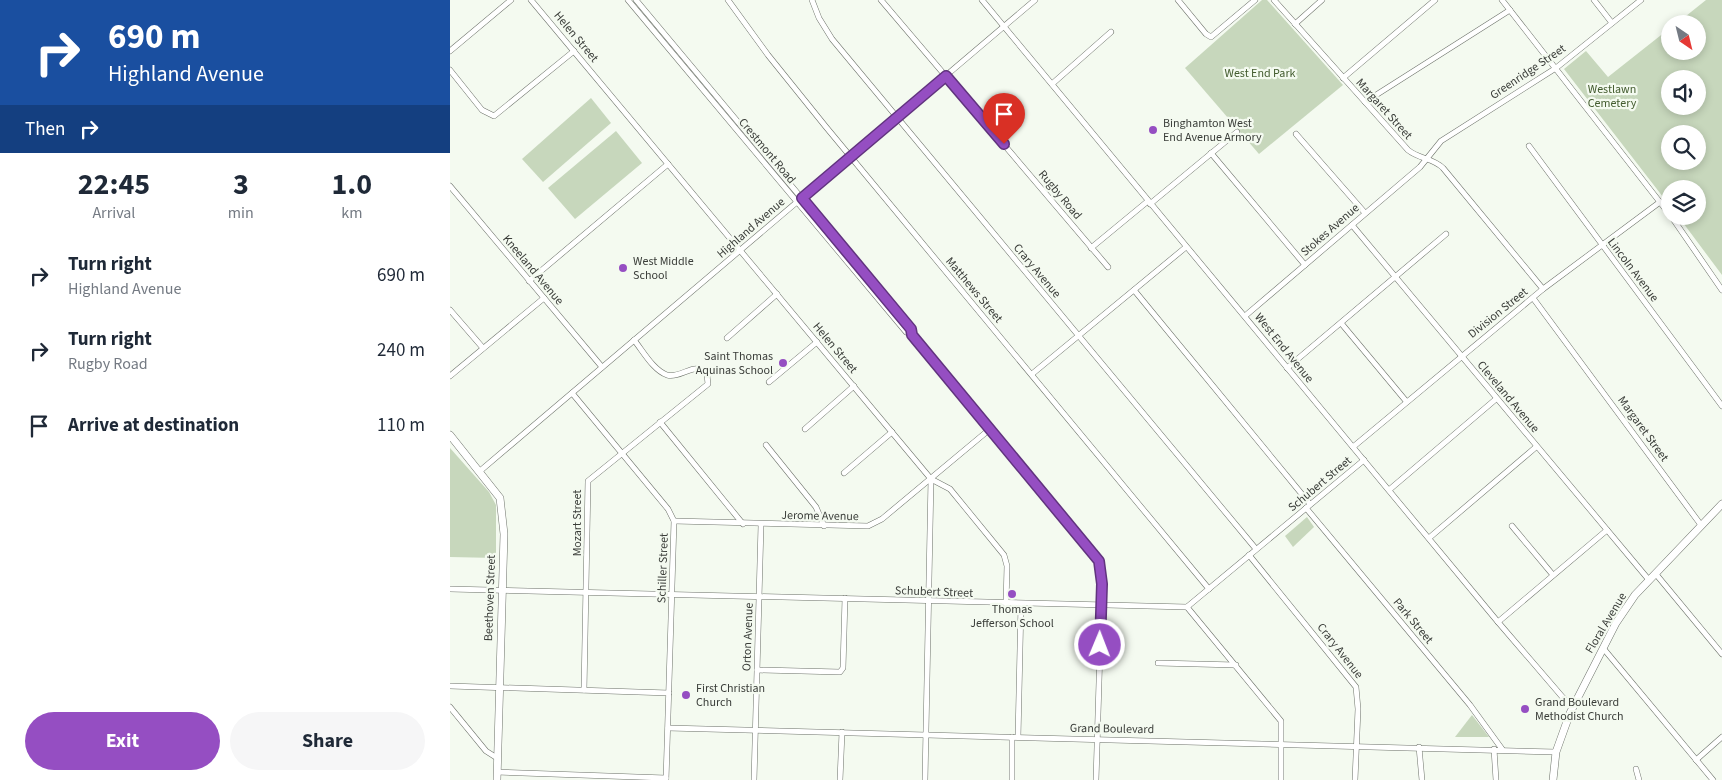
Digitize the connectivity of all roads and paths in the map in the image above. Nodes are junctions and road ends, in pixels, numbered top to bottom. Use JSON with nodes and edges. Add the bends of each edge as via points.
{"nodes":[{"id":1,"x":511,"y":0,"type":"edge"},
{"id":2,"x":531,"y":0,"type":"edge"},
{"id":3,"x":628,"y":0,"type":"edge"},
{"id":4,"x":636,"y":0,"type":"edge"},
{"id":5,"x":728,"y":0,"type":"edge"},
{"id":6,"x":812,"y":0,"type":"edge"},
{"id":7,"x":881,"y":0,"type":"edge"},
{"id":8,"x":982,"y":0,"type":"edge"},
{"id":9,"x":1035,"y":0,"type":"edge"},
{"id":10,"x":1178,"y":0,"type":"edge"},
{"id":11,"x":1255,"y":0,"type":"edge"},
{"id":12,"x":1274,"y":0,"type":"edge"},
{"id":13,"x":1322,"y":0,"type":"edge"},
{"id":14,"x":1435,"y":0,"type":"edge"},
{"id":15,"x":1502,"y":0,"type":"edge"},
{"id":16,"x":1594,"y":0,"type":"edge"},
{"id":17,"x":1642,"y":0,"type":"edge"},
{"id":18,"x":1510,"y":10,"type":"junction"},
{"id":19,"x":1612,"y":23,"type":"junction"},
{"id":20,"x":1295,"y":24,"type":"junction"},
{"id":21,"x":1004,"y":26,"type":"junction"},
{"id":22,"x":1111,"y":32,"type":"dead end"},
{"id":23,"x":450,"y":51,"type":"edge"},
{"id":24,"x":574,"y":51,"type":"junction"},
{"id":25,"x":1556,"y":68,"type":"junction"},
{"id":26,"x":450,"y":70,"type":"edge"},
{"id":27,"x":696,"y":71,"type":"junction"},
{"id":28,"x":690,"y":75,"type":"junction"},
{"id":29,"x":946,"y":76,"type":"junction"},
{"id":30,"x":1343,"y":78,"type":"junction"},
{"id":31,"x":1052,"y":84,"type":"junction"},
{"id":32,"x":1365,"y":102,"type":"junction"},
{"id":33,"x":896,"y":117,"type":"junction"},
{"id":34,"x":746,"y":132,"type":"junction"},
{"id":35,"x":1237,"y":132,"type":"dead end"},
{"id":36,"x":1296,"y":134,"type":"dead end"},
{"id":37,"x":742,"y":136,"type":"junction"},
{"id":38,"x":1529,"y":146,"type":"dead end"},
{"id":39,"x":1212,"y":153,"type":"junction"},
{"id":40,"x":850,"y":156,"type":"junction"},
{"id":41,"x":1426,"y":158,"type":"junction"},
{"id":42,"x":668,"y":164,"type":"junction"},
{"id":43,"x":450,"y":186,"type":"edge"},
{"id":44,"x":802,"y":198,"type":"junction"},
{"id":45,"x":796,"y":202,"type":"junction"},
{"id":46,"x":1149,"y":202,"type":"junction"},
{"id":47,"x":1660,"y":202,"type":"joint"},
{"id":48,"x":1365,"y":213,"type":"junction"},
{"id":49,"x":1352,"y":225,"type":"junction"},
{"id":50,"x":1676,"y":225,"type":"edge"},
{"id":51,"x":1446,"y":234,"type":"dead end"},
{"id":52,"x":1603,"y":246,"type":"junction"},
{"id":53,"x":1186,"y":247,"type":"junction"},
{"id":54,"x":1092,"y":248,"type":"junction"},
{"id":55,"x":741,"y":250,"type":"junction"},
{"id":56,"x":1305,"y":265,"type":"junction"},
{"id":57,"x":1108,"y":267,"type":"dead end"},
{"id":58,"x":1395,"y":278,"type":"junction"},
{"id":59,"x":529,"y":281,"type":"junction"},
{"id":60,"x":1543,"y":289,"type":"junction"},
{"id":61,"x":1134,"y":290,"type":"junction"},
{"id":62,"x":1722,"y":290,"type":"edge"},
{"id":63,"x":777,"y":294,"type":"junction"},
{"id":64,"x":544,"y":298,"type":"junction"},
{"id":65,"x":1533,"y":298,"type":"junction"},
{"id":66,"x":450,"y":310,"type":"edge"},
{"id":67,"x":1245,"y":316,"type":"junction"},
{"id":68,"x":1341,"y":323,"type":"junction"},
{"id":69,"x":912,"y":335,"type":"junction"},
{"id":70,"x":1078,"y":336,"type":"junction"},
{"id":71,"x":728,"y":338,"type":"dead end"},
{"id":72,"x":634,"y":340,"type":"junction"},
{"id":73,"x":817,"y":342,"type":"junction"},
{"id":74,"x":483,"y":348,"type":"junction"},
{"id":75,"x":1461,"y":356,"type":"junction"},
{"id":76,"x":602,"y":367,"type":"junction"},
{"id":77,"x":1287,"y":368,"type":"junction"},
{"id":78,"x":1032,"y":374,"type":"junction"},
{"id":79,"x":450,"y":376,"type":"edge"},
{"id":80,"x":769,"y":382,"type":"dead end"},
{"id":81,"x":854,"y":386,"type":"junction"},
{"id":82,"x":572,"y":393,"type":"junction"},
{"id":83,"x":1496,"y":399,"type":"junction"},
{"id":84,"x":1406,"y":401,"type":"junction"},
{"id":85,"x":1722,"y":406,"type":"edge"},
{"id":86,"x":660,"y":422,"type":"junction"},
{"id":87,"x":805,"y":429,"type":"dead end"},
{"id":88,"x":990,"y":429,"type":"junction"},
{"id":89,"x":892,"y":432,"type":"junction"},
{"id":90,"x":450,"y":435,"type":"edge"},
{"id":91,"x":766,"y":445,"type":"dead end"},
{"id":92,"x":1536,"y":446,"type":"junction"},
{"id":93,"x":1353,"y":447,"type":"junction"},
{"id":94,"x":622,"y":453,"type":"junction"},
{"id":95,"x":1364,"y":460,"type":"junction"},
{"id":96,"x":480,"y":471,"type":"junction"},
{"id":97,"x":844,"y":473,"type":"dead end"},
{"id":98,"x":931,"y":479,"type":"junction"},
{"id":99,"x":1389,"y":490,"type":"junction"},
{"id":100,"x":1722,"y":504,"type":"edge"},
{"id":101,"x":1308,"y":506,"type":"junction"},
{"id":102,"x":674,"y":521,"type":"junction"},
{"id":103,"x":743,"y":524,"type":"junction"},
{"id":104,"x":761,"y":525,"type":"junction"},
{"id":105,"x":1701,"y":525,"type":"junction"},
{"id":106,"x":824,"y":526,"type":"junction"},
{"id":107,"x":1512,"y":526,"type":"dead end"},
{"id":108,"x":1606,"y":530,"type":"junction"},
{"id":109,"x":1429,"y":538,"type":"junction"},
{"id":110,"x":1256,"y":550,"type":"junction"},
{"id":111,"x":1249,"y":555,"type":"junction"},
{"id":112,"x":1655,"y":573,"type":"junction"},
{"id":113,"x":1553,"y":575,"type":"junction"},
{"id":114,"x":1649,"y":580,"type":"junction"},
{"id":115,"x":1210,"y":588,"type":"junction"},
{"id":116,"x":450,"y":589,"type":"edge"},
{"id":117,"x":502,"y":590,"type":"junction"},
{"id":118,"x":586,"y":592,"type":"junction"},
{"id":119,"x":673,"y":594,"type":"junction"},
{"id":120,"x":759,"y":596,"type":"junction"},
{"id":121,"x":845,"y":598,"type":"junction"},
{"id":122,"x":930,"y":602,"type":"junction"},
{"id":123,"x":1006,"y":604,"type":"junction"},
{"id":124,"x":1021,"y":604,"type":"junction"},
{"id":125,"x":1101,"y":605,"type":"junction"},
{"id":126,"x":1187,"y":608,"type":"junction"},
{"id":127,"x":1498,"y":622,"type":"junction"},
{"id":128,"x":1722,"y":644,"type":"edge"},
{"id":129,"x":1603,"y":648,"type":"junction"},
{"id":130,"x":1717,"y":648,"type":"junction"},
{"id":131,"x":1722,"y":654,"type":"edge"},
{"id":132,"x":1158,"y":663,"type":"dead end"},
{"id":133,"x":1236,"y":665,"type":"junction"},
{"id":134,"x":757,"y":670,"type":"junction"},
{"id":135,"x":450,"y":686,"type":"edge"},
{"id":136,"x":499,"y":687,"type":"junction"},
{"id":137,"x":584,"y":690,"type":"junction"},
{"id":138,"x":669,"y":693,"type":"junction"},
{"id":139,"x":1572,"y":706,"type":"junction"},
{"id":140,"x":450,"y":707,"type":"edge"},
{"id":141,"x":668,"y":728,"type":"junction"},
{"id":142,"x":755,"y":730,"type":"junction"},
{"id":143,"x":842,"y":732,"type":"junction"},
{"id":144,"x":926,"y":734,"type":"junction"},
{"id":145,"x":1015,"y":737,"type":"junction"},
{"id":146,"x":1722,"y":737,"type":"edge"},
{"id":147,"x":1098,"y":739,"type":"junction"},
{"id":148,"x":1281,"y":743,"type":"junction"},
{"id":149,"x":1356,"y":746,"type":"junction"},
{"id":150,"x":1419,"y":747,"type":"junction"},
{"id":151,"x":1494,"y":749,"type":"junction"},
{"id":152,"x":1502,"y":749,"type":"junction"},
{"id":153,"x":1556,"y":752,"type":"junction"},
{"id":154,"x":497,"y":758,"type":"junction"},
{"id":155,"x":1696,"y":760,"type":"junction"},
{"id":156,"x":1636,"y":769,"type":"dead end"},
{"id":157,"x":497,"y":776,"type":"edge"},
{"id":158,"x":666,"y":779,"type":"edge"},
{"id":159,"x":754,"y":780,"type":"edge"},
{"id":160,"x":840,"y":780,"type":"edge"},
{"id":161,"x":925,"y":780,"type":"edge"},
{"id":162,"x":1012,"y":780,"type":"edge"},
{"id":163,"x":1096,"y":780,"type":"edge"},
{"id":164,"x":1280,"y":780,"type":"edge"},
{"id":165,"x":1355,"y":780,"type":"edge"},
{"id":166,"x":1422,"y":780,"type":"edge"},
{"id":167,"x":1496,"y":780,"type":"edge"},
{"id":168,"x":1553,"y":780,"type":"edge"},
{"id":169,"x":1639,"y":780,"type":"edge"},
{"id":170,"x":1713,"y":780,"type":"edge"}],
"edges":[{"from":1,"to":23,"type":"street"},
{"from":2,"to":24,"type":"street","name":"Helen Street"},
{"from":3,"to":28,"type":"street","name":"Crestmont Road"},
{"from":4,"to":27,"type":"street","name":"Crestmont Road"},
{"from":5,"to":40,"type":"street","name":"Matthews Street"},
{"from":6,"to":33,"type":"street","name":"Crary Avenue","via":[[826,32]]},
{"from":7,"to":29,"type":"street","name":"Rugby Road"},
{"from":8,"to":21,"type":"street","name":"West End Avenue"},
{"from":9,"to":21,"type":"street","name":"Highland Avenue"},
{"from":10,"to":11,"type":"street","via":[[1211,37]]},
{"from":12,"to":20,"type":"street","name":"Margaret Street"},
{"from":13,"to":20,"type":"street"},
{"from":14,"to":30,"type":"street"},
{"from":15,"to":18,"type":"street"},
{"from":16,"to":19,"type":"street"},
{"from":17,"to":19,"type":"street","name":"Greenridge Street"},
{"from":18,"to":25,"type":"street"},
{"from":18,"to":32,"type":"street"},
{"from":19,"to":25,"type":"street","name":"Greenridge Street"},
{"from":20,"to":30,"type":"street","name":"Margaret Street"},
{"from":21,"to":29,"type":"street","name":"Highland Avenue"},
{"from":21,"to":31,"type":"street","name":"West End Avenue"},
{"from":22,"to":31,"type":"street"},
{"from":24,"to":26,"type":"street","via":[[494,116],[482,110]]},
{"from":24,"to":42,"type":"street","name":"Helen Street"},
{"from":25,"to":41,"type":"street","name":"Greenridge Street","via":[[1441,141]]},
{"from":25,"to":47,"type":"street"},
{"from":27,"to":28,"type":"street"},
{"from":27,"to":34,"type":"street","name":"Crestmont Road"},
{"from":28,"to":37,"type":"street","name":"Crestmont Road"},
{"from":29,"to":33,"type":"street","name":"Highland Avenue"},
{"from":29,"to":54,"type":"street","name":"Rugby Road"},
{"from":30,"to":32,"type":"street","name":"Margaret Street"},
{"from":31,"to":46,"type":"street","name":"West End Avenue"},
{"from":32,"to":41,"type":"street","name":"Margaret Street","via":[[1408,150]]},
{"from":33,"to":40,"type":"street","name":"Highland Avenue"},
{"from":33,"to":70,"type":"street","name":"Crary Avenue"},
{"from":34,"to":37,"type":"street"},
{"from":34,"to":44,"type":"street","name":"Crestmont Road"},
{"from":35,"to":39,"type":"street"},
{"from":36,"to":48,"type":"street"},
{"from":37,"to":45,"type":"street","name":"Crestmont Road"},
{"from":38,"to":52,"type":"street","name":"Lincoln Avenue"},
{"from":39,"to":46,"type":"street"},
{"from":39,"to":56,"type":"street"},
{"from":40,"to":44,"type":"street","name":"Highland Avenue"},
{"from":40,"to":78,"type":"street","name":"Matthews Street"},
{"from":41,"to":48,"type":"street","name":"Stokes Avenue","via":[[1420,167]]},
{"from":41,"to":60,"type":"street","name":"Margaret Street","via":[[1443,168]]},
{"from":42,"to":55,"type":"street","name":"Helen Street"},
{"from":42,"to":59,"type":"street"},
{"from":43,"to":59,"type":"street","name":"Kneeland Avenue"},
{"from":44,"to":45,"type":"street","name":"Highland Avenue"},
{"from":44,"to":69,"type":"street","name":"Crestmont Road","via":[[911,329]]},
{"from":45,"to":55,"type":"street","name":"Highland Avenue"},
{"from":45,"to":69,"type":"street","name":"Crestmont Road","via":[[906,332]]},
{"from":46,"to":53,"type":"street","name":"West End Avenue"},
{"from":46,"to":54,"type":"street"},
{"from":47,"to":52,"type":"street","name":"Division Street"},
{"from":48,"to":49,"type":"street","name":"Stokes Avenue"},
{"from":49,"to":56,"type":"street","name":"Stokes Avenue"},
{"from":49,"to":58,"type":"street","name":"Cleveland Avenue"},
{"from":50,"to":62,"type":"street"},
{"from":51,"to":58,"type":"street"},
{"from":52,"to":60,"type":"street","name":"Division Street"},
{"from":52,"to":85,"type":"street","name":"Lincoln Avenue"},
{"from":53,"to":61,"type":"street"},
{"from":53,"to":67,"type":"street","name":"West End Avenue"},
{"from":54,"to":57,"type":"street","name":"Rugby Road"},
{"from":55,"to":63,"type":"street","name":"Helen Street"},
{"from":55,"to":72,"type":"street","name":"Highland Avenue"},
{"from":56,"to":67,"type":"street","name":"Stokes Avenue"},
{"from":58,"to":68,"type":"street"},
{"from":58,"to":75,"type":"street","name":"Cleveland Avenue"},
{"from":59,"to":64,"type":"street","name":"Kneeland Avenue"},
{"from":60,"to":65,"type":"street","name":"Division Street"},
{"from":61,"to":70,"type":"street"},
{"from":61,"to":101,"type":"street","name":"Park Street"},
{"from":63,"to":71,"type":"street"},
{"from":63,"to":73,"type":"street","name":"Helen Street"},
{"from":64,"to":74,"type":"street"},
{"from":64,"to":76,"type":"street","name":"Kneeland Avenue"},
{"from":65,"to":75,"type":"street","name":"Division Street"},
{"from":65,"to":105,"type":"street","name":"Margaret Street"},
{"from":66,"to":74,"type":"street"},
{"from":67,"to":77,"type":"street","name":"West End Avenue"},
{"from":68,"to":77,"type":"street"},
{"from":68,"to":84,"type":"street"},
{"from":69,"to":88,"type":"street","name":"Crestmont Road"},
{"from":70,"to":78,"type":"street"},
{"from":70,"to":110,"type":"street","name":"Crary Avenue"},
{"from":72,"to":76,"type":"street","name":"Highland Avenue"},
{"from":72,"to":86,"type":"street","name":"Mozart Street","via":[[656,367],[668,375],[695,368],[704,370],[707,375],[708,384]]},
{"from":73,"to":80,"type":"street"},
{"from":73,"to":81,"type":"street","name":"Helen Street"},
{"from":74,"to":79,"type":"street"},
{"from":75,"to":83,"type":"street","name":"Cleveland Avenue"},
{"from":75,"to":84,"type":"street","name":"Division Street"},
{"from":76,"to":82,"type":"street","name":"Highland Avenue"},
{"from":77,"to":93,"type":"street","name":"West End Avenue"},
{"from":78,"to":115,"type":"street","name":"Matthews Street"},
{"from":81,"to":87,"type":"street"},
{"from":81,"to":89,"type":"street","name":"Helen Street"},
{"from":82,"to":94,"type":"street","name":"Schiller Street"},
{"from":82,"to":96,"type":"street","name":"Highland Avenue"},
{"from":83,"to":92,"type":"street","name":"Cleveland Avenue"},
{"from":83,"to":99,"type":"street"},
{"from":84,"to":93,"type":"street","name":"Division Street"},
{"from":86,"to":94,"type":"street","name":"Mozart Street"},
{"from":86,"to":103,"type":"street"},
{"from":88,"to":98,"type":"street","name":"Jerome Avenue"},
{"from":88,"to":125,"type":"street","name":"Crestmont Road","via":[[1099,561]]},
{"from":89,"to":97,"type":"street"},
{"from":89,"to":98,"type":"street","name":"Helen Street"},
{"from":90,"to":96,"type":"street","name":"Beethoven Street"},
{"from":91,"to":106,"type":"street","via":[[816,507]]},
{"from":92,"to":108,"type":"street","name":"Cleveland Avenue"},
{"from":92,"to":109,"type":"street"},
{"from":93,"to":95,"type":"street","name":"West End Avenue"},
{"from":94,"to":102,"type":"street","name":"Schiller Street","via":[[668,509]]},
{"from":94,"to":118,"type":"street","name":"Mozart Street","via":[[590,479],[587,486]]},
{"from":95,"to":99,"type":"street","name":"West End Avenue"},
{"from":95,"to":101,"type":"street","name":"Schubert Street"},
{"from":96,"to":117,"type":"street","name":"Beethoven Street","via":[[503,504]]},
{"from":98,"to":106,"type":"street","name":"Jerome Avenue","via":[[874,524],[862,528]]},
{"from":98,"to":122,"type":"street"},
{"from":98,"to":123,"type":"street","name":"Helen Street","via":[[950,490],[1004,555],[1007,566]]},
{"from":99,"to":109,"type":"street","name":"West End Avenue"},
{"from":100,"to":105,"type":"street","name":"Floral Avenue"},
{"from":101,"to":110,"type":"street","name":"Schubert Street"},
{"from":101,"to":152,"type":"street","name":"Park Street"},
{"from":102,"to":103,"type":"street","name":"Jerome Avenue"},
{"from":102,"to":119,"type":"street","name":"Schiller Street"},
{"from":103,"to":104,"type":"street","name":"Jerome Avenue"},
{"from":104,"to":106,"type":"street","name":"Jerome Avenue"},
{"from":104,"to":120,"type":"street","name":"Orton Avenue"},
{"from":105,"to":112,"type":"street","name":"Floral Avenue"},
{"from":107,"to":113,"type":"street"},
{"from":108,"to":113,"type":"street"},
{"from":108,"to":114,"type":"street","name":"Cleveland Avenue"},
{"from":109,"to":127,"type":"street","name":"West End Avenue"},
{"from":110,"to":111,"type":"street","name":"Schubert Street"},
{"from":111,"to":115,"type":"street","name":"Schubert Street"},
{"from":111,"to":149,"type":"street","name":"Crary Avenue","via":[[1354,682],[1358,709]]},
{"from":112,"to":114,"type":"street","name":"Floral Avenue"},
{"from":112,"to":130,"type":"street"},
{"from":113,"to":127,"type":"street"},
{"from":114,"to":129,"type":"street","name":"Floral Avenue","via":[[1629,603]]},
{"from":115,"to":126,"type":"street","name":"Schubert Street"},
{"from":116,"to":117,"type":"street","name":"Schubert Street"},
{"from":117,"to":118,"type":"street","name":"Schubert Street"},
{"from":117,"to":136,"type":"street","name":"Beethoven Street"},
{"from":118,"to":119,"type":"street","name":"Schubert Street"},
{"from":118,"to":137,"type":"street","name":"Mozart Street"},
{"from":119,"to":120,"type":"street","name":"Schubert Street"},
{"from":119,"to":138,"type":"street","name":"Schiller Street"},
{"from":120,"to":121,"type":"street","name":"Schubert Street"},
{"from":120,"to":134,"type":"street","name":"Orton Avenue"},
{"from":121,"to":122,"type":"street","name":"Schubert Street"},
{"from":121,"to":134,"type":"street","via":[[843,668],[840,672]]},
{"from":122,"to":123,"type":"street","name":"Schubert Street"},
{"from":122,"to":144,"type":"street"},
{"from":123,"to":124,"type":"street","name":"Schubert Street"},
{"from":124,"to":125,"type":"street","name":"Schubert Street"},
{"from":124,"to":145,"type":"street"},
{"from":125,"to":126,"type":"street","name":"Schubert Street"},
{"from":125,"to":147,"type":"street","name":"Crestmont Road"},
{"from":126,"to":133,"type":"street"},
{"from":127,"to":139,"type":"street","name":"West End Avenue"},
{"from":128,"to":130,"type":"street"},
{"from":129,"to":139,"type":"street","name":"Floral Avenue"},
{"from":129,"to":155,"type":"street"},
{"from":130,"to":131,"type":"street"},
{"from":132,"to":133,"type":"street"},
{"from":133,"to":148,"type":"street","via":[[1279,718],[1282,724]]},
{"from":134,"to":142,"type":"street","name":"Orton Avenue"},
{"from":135,"to":136,"type":"street"},
{"from":136,"to":137,"type":"street"},
{"from":136,"to":154,"type":"street","name":"Beethoven Street"},
{"from":137,"to":138,"type":"street"},
{"from":138,"to":141,"type":"street","name":"Schiller Street"},
{"from":139,"to":153,"type":"street","name":"Floral Avenue"},
{"from":140,"to":154,"type":"street","via":[[486,751]]},
{"from":141,"to":142,"type":"street","name":"Grand Boulevard"},
{"from":141,"to":158,"type":"street","name":"Schiller Street"},
{"from":142,"to":143,"type":"street","name":"Grand Boulevard"},
{"from":142,"to":159,"type":"street","name":"Orton Avenue"},
{"from":143,"to":144,"type":"street","name":"Grand Boulevard"},
{"from":143,"to":160,"type":"street"},
{"from":144,"to":145,"type":"street","name":"Grand Boulevard"},
{"from":144,"to":161,"type":"street"},
{"from":145,"to":147,"type":"street","name":"Grand Boulevard"},
{"from":145,"to":162,"type":"street"},
{"from":146,"to":155,"type":"street"},
{"from":147,"to":148,"type":"street","name":"Grand Boulevard"},
{"from":147,"to":163,"type":"street","name":"Crestmont Road"},
{"from":148,"to":149,"type":"street","name":"Grand Boulevard"},
{"from":148,"to":164,"type":"street"},
{"from":149,"to":150,"type":"street","name":"Grand Boulevard"},
{"from":149,"to":165,"type":"street","name":"Crary Avenue"},
{"from":150,"to":151,"type":"street","name":"Grand Boulevard"},
{"from":150,"to":166,"type":"street"},
{"from":151,"to":152,"type":"street","name":"Grand Boulevard"},
{"from":151,"to":167,"type":"street"},
{"from":152,"to":153,"type":"street","name":"Grand Boulevard"},
{"from":153,"to":168,"type":"street","name":"Floral Avenue"},
{"from":154,"to":157,"type":"street","name":"Beethoven Street"},
{"from":155,"to":170,"type":"street"},
{"from":156,"to":169,"type":"street"},
{"from":157,"to":158,"type":"street"}]}
